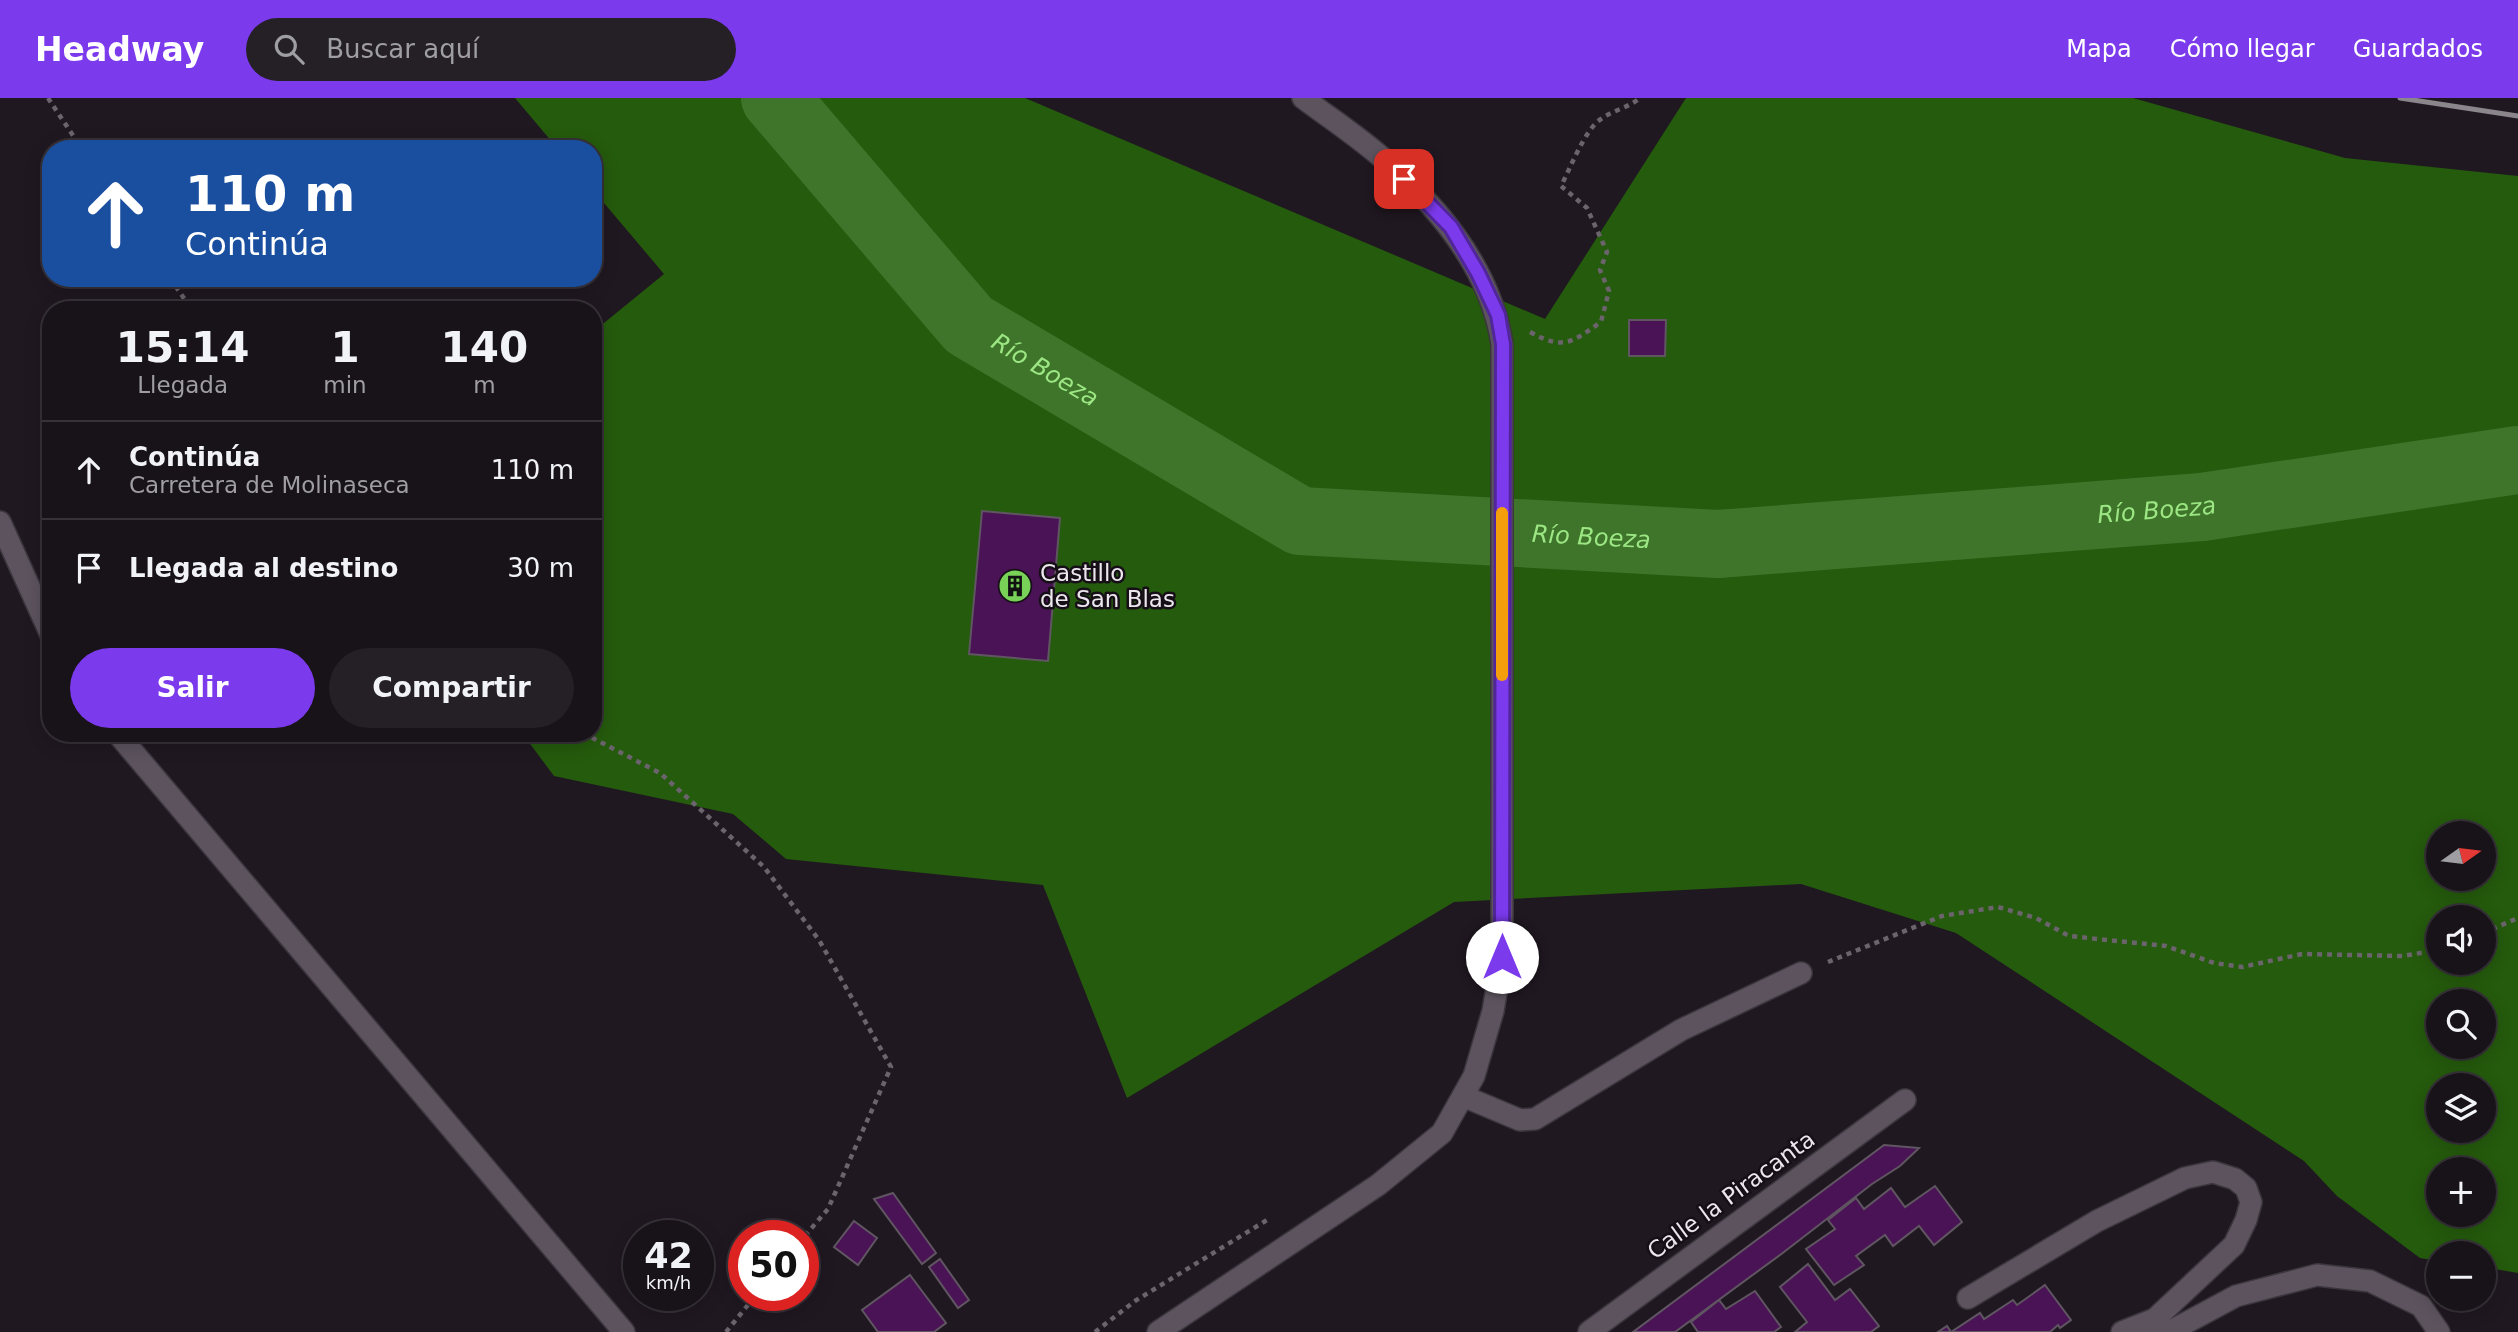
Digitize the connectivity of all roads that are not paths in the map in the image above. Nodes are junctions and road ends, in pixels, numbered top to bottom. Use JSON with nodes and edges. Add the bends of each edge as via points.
{"nodes":[{"id":1,"x":1303,"y":98,"type":"edge"},
{"id":2,"x":0,"y":522,"type":"edge"},
{"id":3,"x":42,"y":615,"type":"edge"},
{"id":4,"x":125,"y":742,"type":"edge"},
{"id":5,"x":1801,"y":973,"type":"road end"},
{"id":6,"x":1463,"y":1096,"type":"junction"},
{"id":7,"x":1905,"y":1100,"type":"dead end"},
{"id":8,"x":1968,"y":1298,"type":"dead end"},
{"id":9,"x":2161,"y":1328,"type":"edge"},
{"id":10,"x":624,"y":1332,"type":"edge"},
{"id":11,"x":1158,"y":1332,"type":"edge"},
{"id":12,"x":1589,"y":1332,"type":"edge"},
{"id":13,"x":2122,"y":1332,"type":"edge"},
{"id":14,"x":2439,"y":1332,"type":"edge"}],
"edges":[{"from":1,"to":6,"type":"main road","via":[[1388,162],[1451,227],[1498,315],[1503,344],[1502,957],[1489,1024],[1474,1076]]},
{"from":2,"to":3,"type":"main road"},
{"from":4,"to":10,"type":"main road"},
{"from":5,"to":6,"type":"main road","via":[[1681,1030],[1535,1119],[1520,1120]]},
{"from":6,"to":11,"type":"main road","via":[[1442,1133],[1378,1185]]},
{"from":7,"to":12,"type":"main road","name":"Calle la Piracanta"},
{"from":8,"to":9,"type":"main road","via":[[2096,1221],[2185,1178],[2213,1172],[2235,1179],[2246,1188],[2250,1202],[2234,1245]]},
{"from":9,"to":13,"type":"main road"},
{"from":9,"to":14,"type":"main road","via":[[2236,1296],[2317,1275],[2370,1281],[2420,1306]]}]}
